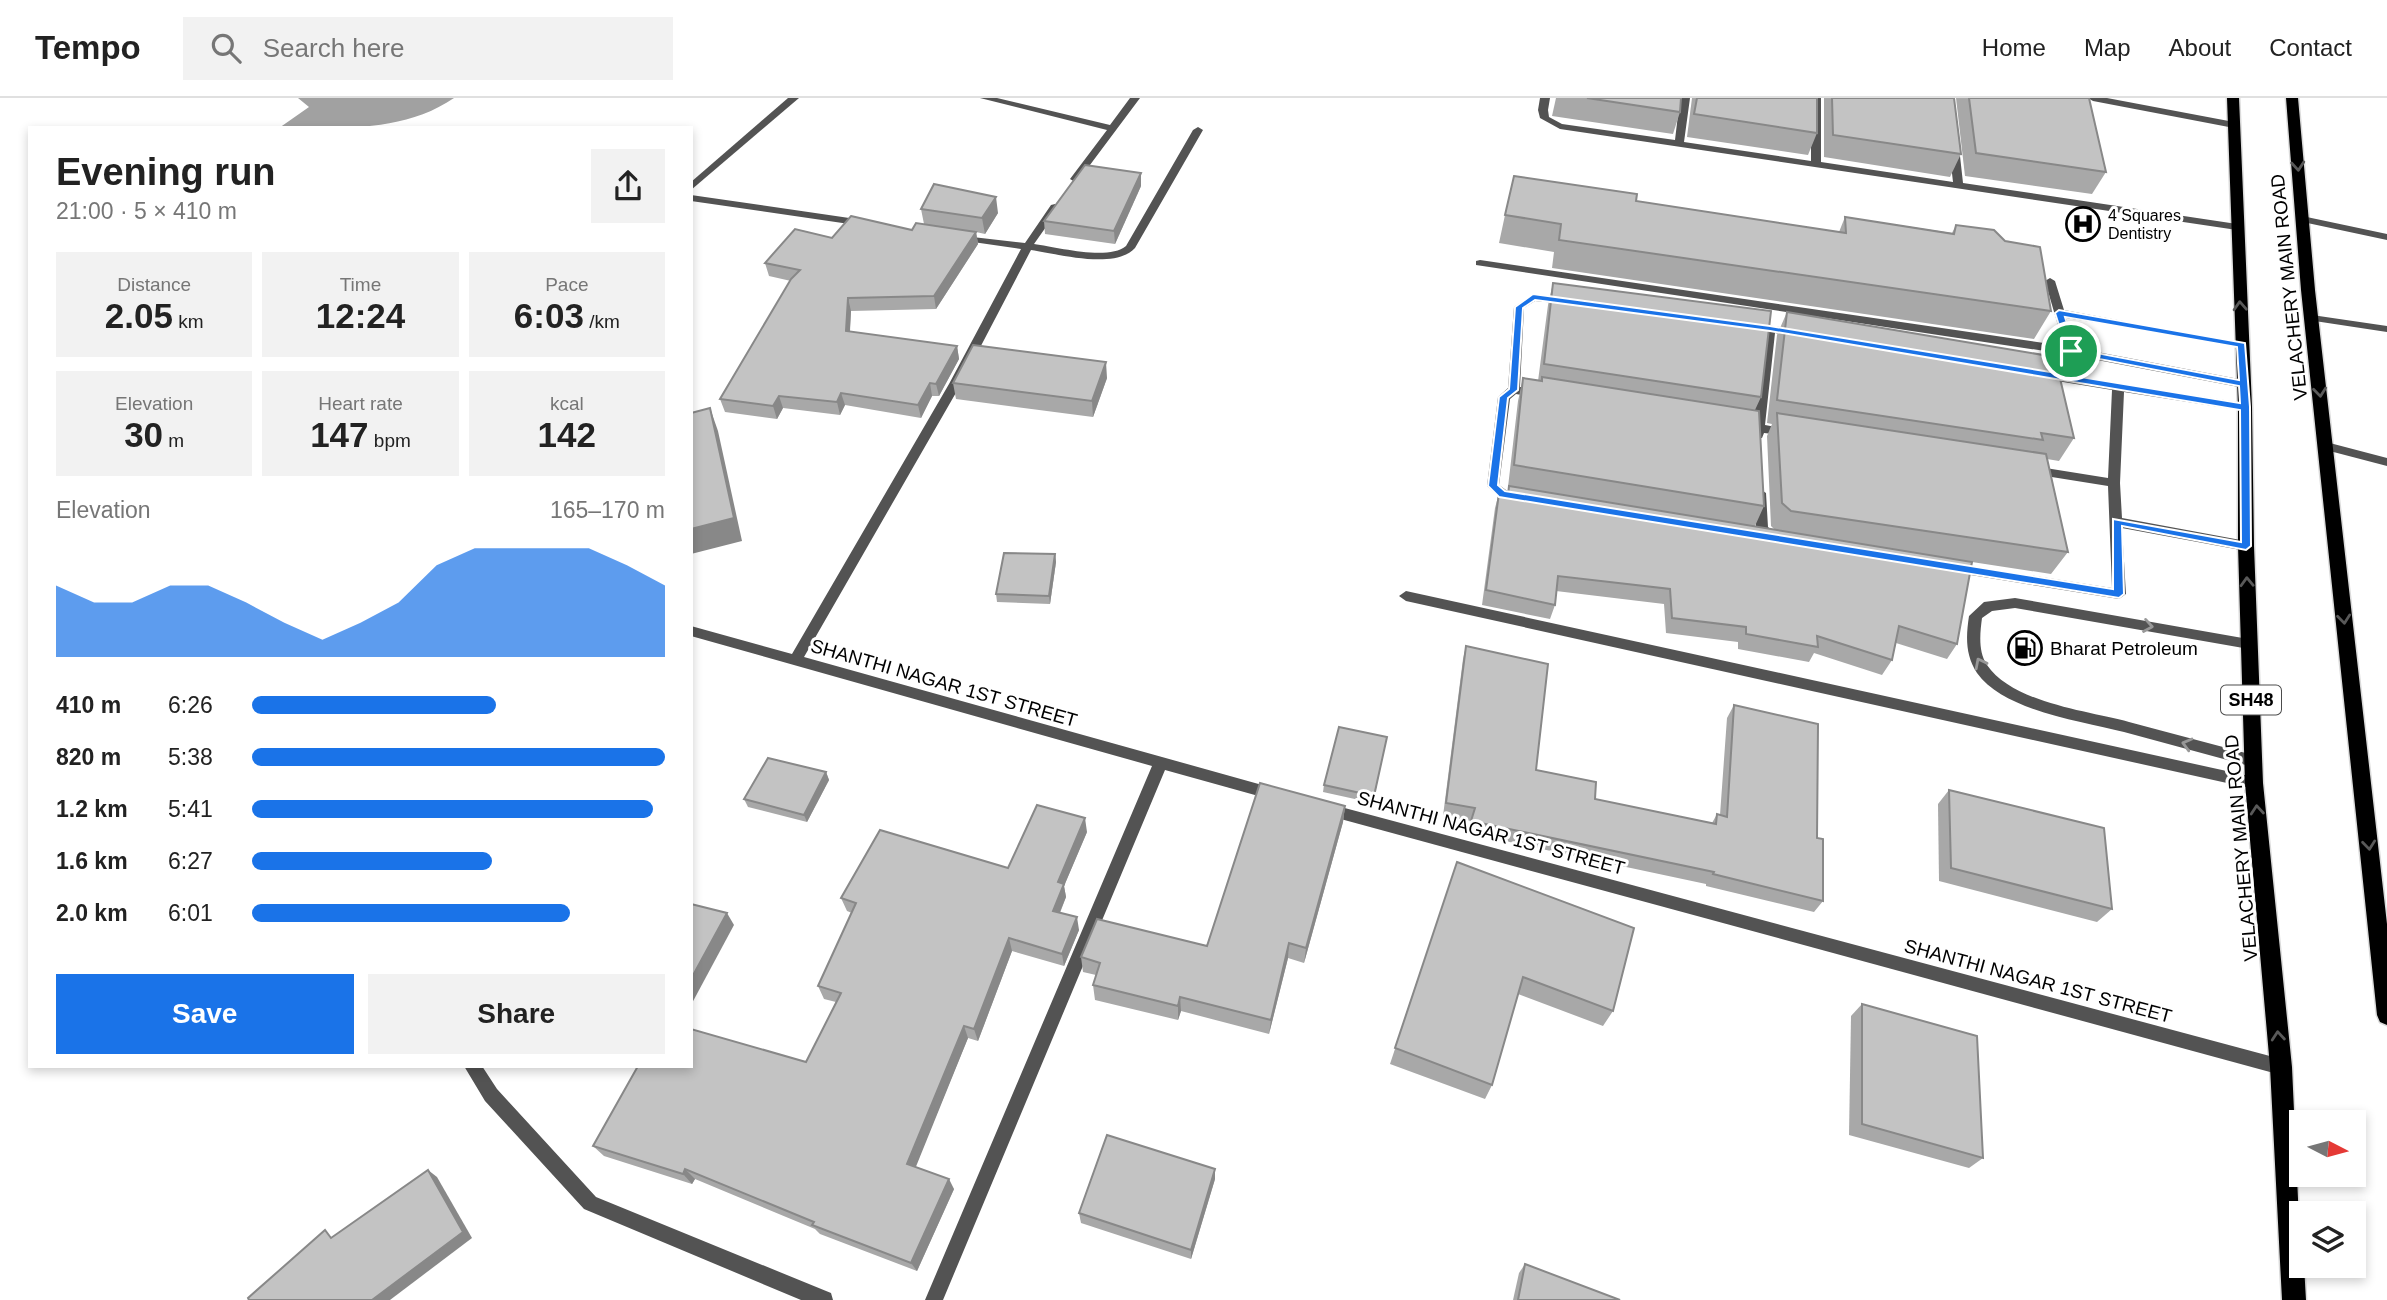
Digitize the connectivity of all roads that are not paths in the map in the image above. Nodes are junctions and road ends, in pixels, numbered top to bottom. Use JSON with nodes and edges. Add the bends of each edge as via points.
{"nodes":[{"id":1,"x":794,"y":98,"type":"edge"},
{"id":2,"x":985,"y":98,"type":"edge"},
{"id":3,"x":1135,"y":98,"type":"edge"},
{"id":4,"x":1545,"y":98,"type":"edge"},
{"id":5,"x":1685,"y":98,"type":"edge"},
{"id":6,"x":1816,"y":98,"type":"edge"},
{"id":7,"x":2093,"y":98,"type":"edge"},
{"id":8,"x":2233,"y":98,"type":"edge"},
{"id":9,"x":2292,"y":98,"type":"edge"},
{"id":10,"x":2234,"y":125,"type":"junction"},
{"id":11,"x":1112,"y":128,"type":"junction"},
{"id":12,"x":1198,"y":130,"type":"dead end"},
{"id":13,"x":1952,"y":135,"type":"edge"},
{"id":14,"x":1679,"y":143,"type":"junction"},
{"id":15,"x":1815,"y":163,"type":"junction"},
{"id":16,"x":1958,"y":184,"type":"junction"},
{"id":17,"x":693,"y":185,"type":"edge"},
{"id":18,"x":693,"y":198,"type":"edge"},
{"id":19,"x":2302,"y":219,"type":"junction"},
{"id":20,"x":879,"y":225,"type":"edge"},
{"id":21,"x":2237,"y":227,"type":"junction"},
{"id":22,"x":947,"y":235,"type":"edge"},
{"id":23,"x":2387,"y":237,"type":"edge"},
{"id":24,"x":1027,"y":247,"type":"junction"},
{"id":25,"x":1480,"y":263,"type":"dead end"},
{"id":26,"x":2050,"y":281,"type":"dead end"},
{"id":27,"x":1586,"y":304,"type":"edge"},
{"id":28,"x":2059,"y":313,"type":"junction"},
{"id":29,"x":2312,"y":318,"type":"junction"},
{"id":30,"x":2123,"y":324,"type":"road end"},
{"id":31,"x":1744,"y":325,"type":"edge"},
{"id":32,"x":1770,"y":328,"type":"junction"},
{"id":33,"x":2387,"y":329,"type":"edge"},
{"id":34,"x":1810,"y":335,"type":"edge"},
{"id":35,"x":2071,"y":351,"type":"junction"},
{"id":36,"x":2025,"y":372,"type":"edge"},
{"id":37,"x":2244,"y":384,"type":"junction"},
{"id":38,"x":2118,"y":388,"type":"junction"},
{"id":39,"x":1514,"y":390,"type":"junction"},
{"id":40,"x":1555,"y":397,"type":"edge"},
{"id":41,"x":2245,"y":407,"type":"junction"},
{"id":42,"x":1731,"y":424,"type":"edge"},
{"id":43,"x":1758,"y":428,"type":"junction"},
{"id":44,"x":1799,"y":435,"type":"edge"},
{"id":45,"x":2326,"y":446,"type":"junction"},
{"id":46,"x":1759,"y":453,"type":"edge"},
{"id":47,"x":2387,"y":461,"type":"edge"},
{"id":48,"x":2018,"y":468,"type":"edge"},
{"id":49,"x":1760,"y":478,"type":"edge"},
{"id":50,"x":2114,"y":483,"type":"junction"},
{"id":51,"x":1530,"y":499,"type":"edge"},
{"id":52,"x":2117,"y":522,"type":"junction"},
{"id":53,"x":1749,"y":536,"type":"edge"},
{"id":54,"x":2246,"y":546,"type":"junction"},
{"id":55,"x":1941,"y":566,"type":"edge"},
{"id":56,"x":1406,"y":596,"type":"dead end"},
{"id":57,"x":693,"y":632,"type":"edge"},
{"id":58,"x":2249,"y":644,"type":"junction"},
{"id":59,"x":795,"y":661,"type":"junction"},
{"id":60,"x":2253,"y":761,"type":"junction"},
{"id":61,"x":1160,"y":764,"type":"junction"},
{"id":62,"x":2254,"y":783,"type":"junction"},
{"id":63,"x":2387,"y":1015,"type":"edge"},
{"id":64,"x":2281,"y":1067,"type":"junction"},
{"id":65,"x":473,"y":1068,"type":"edge"},
{"id":66,"x":824,"y":1300,"type":"edge"},
{"id":67,"x":934,"y":1300,"type":"edge"},
{"id":68,"x":2294,"y":1300,"type":"edge"}],
"edges":[{"from":1,"to":17,"type":"street"},
{"from":2,"to":11,"type":"street"},
{"from":3,"to":11,"type":"street"},
{"from":4,"to":14,"type":"street","via":[[1545,118],[1560,126]]},
{"from":5,"to":14,"type":"street"},
{"from":6,"to":15,"type":"street"},
{"from":7,"to":10,"type":"street"},
{"from":8,"to":10,"type":"main road","name":"VELACHERY MAIN ROAD","number":"SH48"},
{"from":9,"to":19,"type":"main road","name":"VELACHERY MAIN ROAD","one_way":true},
{"from":10,"to":21,"type":"main road","name":"VELACHERY MAIN ROAD","number":"SH48"},
{"from":11,"to":24,"type":"street"},
{"from":12,"to":24,"type":"street","via":[[1124,253],[1105,257]]},
{"from":13,"to":16,"type":"street"},
{"from":14,"to":15,"type":"street"},
{"from":15,"to":16,"type":"street"},
{"from":16,"to":21,"type":"street"},
{"from":18,"to":20,"type":"street"},
{"from":19,"to":23,"type":"street"},
{"from":19,"to":29,"type":"main road","name":"VELACHERY MAIN ROAD"},
{"from":37,"to":21,"type":"main road","name":"VELACHERY MAIN ROAD","number":"SH48","one_way":true},
{"from":22,"to":24,"type":"street"},
{"from":24,"to":59,"type":"street","via":[[955,384]]},
{"from":25,"to":35,"type":"street"},
{"from":26,"to":28,"type":"street"},
{"from":27,"to":39,"type":"street","via":[[1533,297],[1519,307]]},
{"from":28,"to":30,"type":"street"},
{"from":28,"to":35,"type":"street"},
{"from":29,"to":33,"type":"street"},
{"from":29,"to":45,"type":"main road","name":"VELACHERY MAIN ROAD","one_way":true},
{"from":31,"to":32,"type":"street"},
{"from":32,"to":34,"type":"street"},
{"from":32,"to":43,"type":"street"},
{"from":35,"to":37,"type":"street"},
{"from":36,"to":38,"type":"street"},
{"from":37,"to":41,"type":"main road","name":"VELACHERY MAIN ROAD","number":"SH48"},
{"from":38,"to":41,"type":"street"},
{"from":38,"to":50,"type":"street"},
{"from":39,"to":40,"type":"street"},
{"from":39,"to":51,"type":"street","via":[[1504,397],[1493,486],[1503,494]]},
{"from":41,"to":54,"type":"main road","name":"VELACHERY MAIN ROAD","number":"SH48"},
{"from":42,"to":43,"type":"street"},
{"from":43,"to":44,"type":"street"},
{"from":43,"to":46,"type":"street"},
{"from":45,"to":47,"type":"street"},
{"from":45,"to":63,"type":"main road","name":"VELACHERY MAIN ROAD","one_way":true},
{"from":48,"to":50,"type":"street"},
{"from":49,"to":53,"type":"street","via":[[1762,529],[1783,541]]},
{"from":50,"to":52,"type":"street"},
{"from":52,"to":54,"type":"street"},
{"from":52,"to":55,"type":"street","via":[[2119,594]]},
{"from":58,"to":54,"type":"main road","name":"VELACHERY MAIN ROAD","number":"SH48","one_way":true},
{"from":56,"to":62,"type":"street"},
{"from":57,"to":59,"type":"street","name":"SHANTHI NAGAR 1ST STREET"},
{"from":58,"to":60,"type":"main road","name":"VELACHERY MAIN ROAD","number":"SH48"},
{"from":60,"to":58,"type":"street","one_way":true,"via":[[2064,711],[2014,693],[1987,675],[1975,657],[1972,635],[1976,616],[1989,606],[2015,603]]},
{"from":59,"to":61,"type":"street","name":"SHANTHI NAGAR 1ST STREET"},
{"from":60,"to":62,"type":"main road","name":"VELACHERY MAIN ROAD","number":"SH48"},
{"from":61,"to":64,"type":"street","name":"SHANTHI NAGAR 1ST STREET"},
{"from":61,"to":67,"type":"street"},
{"from":64,"to":62,"type":"main road","name":"VELACHERY MAIN ROAD","number":"SH48","one_way":true},
{"from":64,"to":68,"type":"main road","name":"VELACHERY MAIN ROAD","number":"SH48"},
{"from":65,"to":66,"type":"street","via":[[491,1095],[590,1203]]}]}
